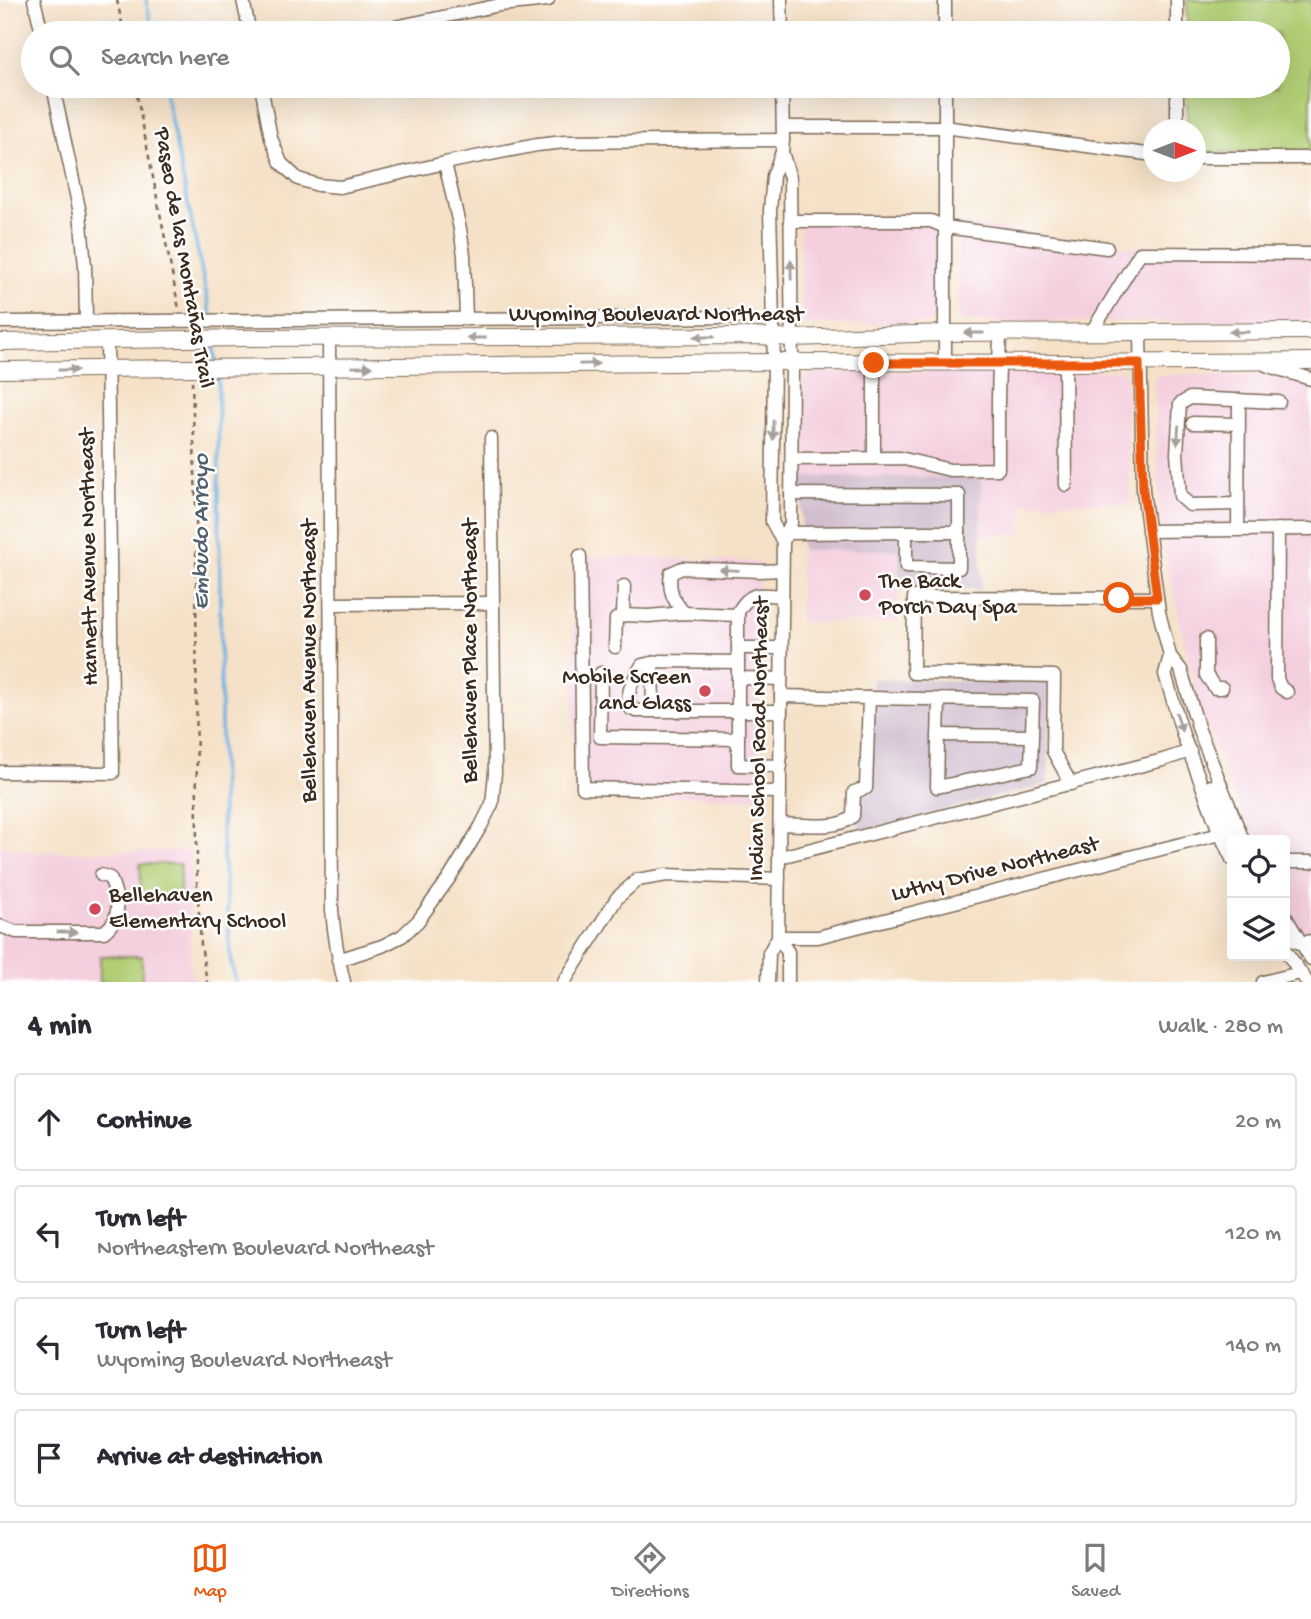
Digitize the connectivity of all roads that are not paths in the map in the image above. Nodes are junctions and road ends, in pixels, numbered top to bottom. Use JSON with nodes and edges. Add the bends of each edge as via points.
{"nodes":[{"id":1,"x":34,"y":0,"type":"edge"},
{"id":2,"x":243,"y":0,"type":"edge"},
{"id":3,"x":548,"y":0,"type":"edge"},
{"id":4,"x":781,"y":0,"type":"edge"},
{"id":5,"x":945,"y":0,"type":"edge"},
{"id":6,"x":1177,"y":0,"type":"edge"},
{"id":7,"x":39,"y":21,"type":"edge"},
{"id":8,"x":247,"y":21,"type":"edge"},
{"id":9,"x":423,"y":21,"type":"edge"},
{"id":10,"x":782,"y":21,"type":"edge"},
{"id":11,"x":945,"y":21,"type":"edge"},
{"id":12,"x":1177,"y":21,"type":"edge"},
{"id":13,"x":56,"y":98,"type":"edge"},
{"id":14,"x":263,"y":98,"type":"edge"},
{"id":15,"x":782,"y":98,"type":"edge"},
{"id":16,"x":945,"y":98,"type":"edge"},
{"id":17,"x":1177,"y":98,"type":"edge"},
{"id":18,"x":1177,"y":119,"type":"edge"},
{"id":19,"x":944,"y":127,"type":"junction"},
{"id":20,"x":782,"y":140,"type":"junction"},
{"id":21,"x":1143,"y":154,"type":"edge"},
{"id":22,"x":1206,"y":158,"type":"edge"},
{"id":23,"x":1311,"y":158,"type":"edge"},
{"id":24,"x":445,"y":163,"type":"junction"},
{"id":25,"x":790,"y":221,"type":"junction"},
{"id":26,"x":945,"y":227,"type":"junction"},
{"id":27,"x":1107,"y":248,"type":"dead end"},
{"id":28,"x":1311,"y":254,"type":"edge"},
{"id":29,"x":747,"y":317,"type":"dead end"},
{"id":30,"x":466,"y":319,"type":"junction"},
{"id":31,"x":0,"y":321,"type":"edge"},
{"id":32,"x":86,"y":321,"type":"junction"},
{"id":33,"x":1311,"y":331,"type":"edge"},
{"id":34,"x":1140,"y":332,"type":"junction"},
{"id":35,"x":945,"y":333,"type":"junction"},
{"id":36,"x":1000,"y":333,"type":"junction"},
{"id":37,"x":1091,"y":333,"type":"junction"},
{"id":38,"x":772,"y":336,"type":"junction"},
{"id":39,"x":329,"y":338,"type":"junction"},
{"id":40,"x":792,"y":338,"type":"junction"},
{"id":41,"x":107,"y":341,"type":"junction"},
{"id":42,"x":0,"y":342,"type":"edge"},
{"id":43,"x":1311,"y":361,"type":"edge"},
{"id":44,"x":774,"y":362,"type":"junction"},
{"id":45,"x":1256,"y":362,"type":"junction"},
{"id":46,"x":792,"y":363,"type":"junction"},
{"id":47,"x":874,"y":363,"type":"junction"},
{"id":48,"x":945,"y":363,"type":"junction"},
{"id":49,"x":1000,"y":363,"type":"junction"},
{"id":50,"x":1065,"y":363,"type":"junction"},
{"id":51,"x":1139,"y":363,"type":"junction"},
{"id":52,"x":329,"y":367,"type":"junction"},
{"id":53,"x":0,"y":370,"type":"edge"},
{"id":54,"x":108,"y":370,"type":"junction"},
{"id":55,"x":1311,"y":379,"type":"edge"},
{"id":56,"x":1239,"y":400,"type":"junction"},
{"id":57,"x":1279,"y":402,"type":"dead end"},
{"id":58,"x":1193,"y":423,"type":"dead end"},
{"id":59,"x":1239,"y":424,"type":"junction"},
{"id":60,"x":491,"y":438,"type":"dead end"},
{"id":61,"x":874,"y":458,"type":"junction"},
{"id":62,"x":792,"y":459,"type":"junction"},
{"id":63,"x":1066,"y":485,"type":"dead end"},
{"id":64,"x":792,"y":494,"type":"junction"},
{"id":65,"x":1238,"y":504,"type":"junction"},
{"id":66,"x":1238,"y":529,"type":"junction"},
{"id":67,"x":1278,"y":529,"type":"junction"},
{"id":68,"x":1311,"y":529,"type":"edge"},
{"id":69,"x":1148,"y":531,"type":"junction"},
{"id":70,"x":906,"y":532,"type":"junction"},
{"id":71,"x":959,"y":532,"type":"junction"},
{"id":72,"x":785,"y":537,"type":"junction"},
{"id":73,"x":580,"y":556,"type":"dead end"},
{"id":74,"x":782,"y":570,"type":"junction"},
{"id":75,"x":624,"y":586,"type":"dead end"},
{"id":76,"x":782,"y":596,"type":"junction"},
{"id":77,"x":1157,"y":598,"type":"junction"},
{"id":78,"x":493,"y":603,"type":"junction"},
{"id":79,"x":331,"y":604,"type":"junction"},
{"id":80,"x":684,"y":613,"type":"junction"},
{"id":81,"x":623,"y":615,"type":"junction"},
{"id":82,"x":738,"y":615,"type":"junction"},
{"id":83,"x":1206,"y":639,"type":"dead end"},
{"id":84,"x":615,"y":647,"type":"dead end"},
{"id":85,"x":781,"y":648,"type":"junction"},
{"id":86,"x":738,"y":655,"type":"junction"},
{"id":87,"x":1170,"y":656,"type":"junction"},
{"id":88,"x":652,"y":663,"type":"junction"},
{"id":89,"x":601,"y":673,"type":"dead end"},
{"id":90,"x":738,"y":678,"type":"junction"},
{"id":91,"x":781,"y":679,"type":"junction"},
{"id":92,"x":1222,"y":688,"type":"dead end"},
{"id":93,"x":1266,"y":688,"type":"dead end"},
{"id":94,"x":781,"y":696,"type":"junction"},
{"id":95,"x":869,"y":698,"type":"junction"},
{"id":96,"x":939,"y":699,"type":"junction"},
{"id":97,"x":653,"y":703,"type":"dead end"},
{"id":98,"x":781,"y":711,"type":"junction"},
{"id":99,"x":738,"y":712,"type":"junction"},
{"id":100,"x":938,"y":735,"type":"junction"},
{"id":101,"x":1032,"y":736,"type":"junction"},
{"id":102,"x":738,"y":739,"type":"junction"},
{"id":103,"x":1190,"y":753,"type":"junction"},
{"id":104,"x":780,"y":766,"type":"junction"},
{"id":105,"x":0,"y":772,"type":"edge"},
{"id":106,"x":1071,"y":784,"type":"junction"},
{"id":107,"x":780,"y":792,"type":"junction"},
{"id":108,"x":780,"y":824,"type":"junction"},
{"id":109,"x":1220,"y":834,"type":"junction"},
{"id":110,"x":1231,"y":835,"type":"edge"},
{"id":111,"x":1241,"y":835,"type":"edge"},
{"id":112,"x":1227,"y":849,"type":"edge"},
{"id":113,"x":780,"y":857,"type":"junction"},
{"id":114,"x":1290,"y":862,"type":"edge"},
{"id":115,"x":1311,"y":862,"type":"edge"},
{"id":116,"x":101,"y":875,"type":"dead end"},
{"id":117,"x":779,"y":879,"type":"junction"},
{"id":118,"x":1290,"y":922,"type":"edge"},
{"id":119,"x":0,"y":926,"type":"edge"},
{"id":120,"x":778,"y":937,"type":"junction"},
{"id":121,"x":1306,"y":942,"type":"edge"},
{"id":122,"x":1290,"y":957,"type":"edge"},
{"id":123,"x":1311,"y":959,"type":"edge"},
{"id":124,"x":338,"y":960,"type":"junction"},
{"id":125,"x":1304,"y":977,"type":"edge"},
{"id":126,"x":344,"y":982,"type":"edge"},
{"id":127,"x":564,"y":982,"type":"edge"},
{"id":128,"x":768,"y":982,"type":"edge"},
{"id":129,"x":788,"y":982,"type":"edge"},
{"id":130,"x":1263,"y":982,"type":"edge"}],
"edges":[{"from":1,"to":7,"type":"street"},
{"from":2,"to":8,"type":"street"},
{"from":3,"to":9,"type":"street"},
{"from":4,"to":10,"type":"street"},
{"from":5,"to":11,"type":"street"},
{"from":6,"to":12,"type":"street"},
{"from":13,"to":32,"type":"street","via":[[80,213]]},
{"from":14,"to":24,"type":"street","via":[[281,163],[298,179],[340,187]]},
{"from":15,"to":20,"type":"street","name":"Indian School Road Northeast"},
{"from":16,"to":19,"type":"street"},
{"from":17,"to":18,"type":"street"},
{"from":19,"to":20,"type":"street"},
{"from":19,"to":21,"type":"street"},
{"from":19,"to":26,"type":"street"},
{"from":20,"to":24,"type":"street","via":[[565,142]]},
{"from":20,"to":25,"type":"street","name":"Indian School Road Northeast","via":[[790,178]]},
{"from":20,"to":38,"type":"street","name":"Indian School Road Northeast","via":[[770,210]]},
{"from":22,"to":23,"type":"street"},
{"from":24,"to":30,"type":"street","via":[[464,255]]},
{"from":25,"to":26,"type":"street","via":[[931,222]]},
{"from":40,"to":25,"type":"street","name":"Indian School Road Northeast","one_way":true},
{"from":26,"to":27,"type":"street"},
{"from":26,"to":35,"type":"street"},
{"from":28,"to":37,"type":"street","via":[[1140,253]]},
{"from":29,"to":30,"type":"street"},
{"from":30,"to":32,"type":"street"},
{"from":31,"to":32,"type":"street"},
{"from":33,"to":34,"type":"main road","name":"Wyoming Boulevard Northeast","one_way":true},
{"from":34,"to":37,"type":"main road","name":"Wyoming Boulevard Northeast"},
{"from":34,"to":51,"type":"street"},
{"from":36,"to":35,"type":"main road","name":"Wyoming Boulevard Northeast","one_way":true},
{"from":35,"to":40,"type":"main road","name":"Wyoming Boulevard Northeast"},
{"from":35,"to":48,"type":"street"},
{"from":36,"to":37,"type":"main road","name":"Wyoming Boulevard Northeast"},
{"from":36,"to":49,"type":"street"},
{"from":38,"to":39,"type":"main road","name":"Wyoming Boulevard Northeast","one_way":true},
{"from":38,"to":40,"type":"main road","name":"Wyoming Boulevard Northeast"},
{"from":38,"to":44,"type":"street","name":"Indian School Road Northeast"},
{"from":39,"to":41,"type":"main road","name":"Wyoming Boulevard Northeast"},
{"from":39,"to":52,"type":"street","name":"Bellehaven Avenue Northeast"},
{"from":40,"to":46,"type":"street","name":"Indian School Road Northeast"},
{"from":41,"to":42,"type":"main road","name":"Wyoming Boulevard Northeast"},
{"from":41,"to":54,"type":"street","name":"Hannett Avenue Northeast"},
{"from":43,"to":45,"type":"main road","name":"Wyoming Boulevard Northeast"},
{"from":44,"to":46,"type":"main road","name":"Wyoming Boulevard Northeast"},
{"from":52,"to":44,"type":"main road","name":"Wyoming Boulevard Northeast","one_way":true},
{"from":44,"to":72,"type":"street","name":"Indian School Road Northeast","one_way":true,"via":[[772,522]]},
{"from":45,"to":51,"type":"main road","name":"Wyoming Boulevard Northeast"},
{"from":45,"to":55,"type":"street"},
{"from":46,"to":47,"type":"main road","name":"Wyoming Boulevard Northeast"},
{"from":46,"to":62,"type":"street","name":"Indian School Road Northeast"},
{"from":47,"to":48,"type":"main road","name":"Wyoming Boulevard Northeast"},
{"from":47,"to":61,"type":"street"},
{"from":48,"to":49,"type":"main road","name":"Wyoming Boulevard Northeast"},
{"from":49,"to":50,"type":"main road","name":"Wyoming Boulevard Northeast"},
{"from":49,"to":61,"type":"street","via":[[998,469],[950,470],[900,458]]},
{"from":50,"to":51,"type":"main road","name":"Wyoming Boulevard Northeast"},
{"from":50,"to":63,"type":"street"},
{"from":51,"to":69,"type":"street"},
{"from":52,"to":54,"type":"main road","name":"Wyoming Boulevard Northeast"},
{"from":52,"to":79,"type":"street","name":"Bellehaven Avenue Northeast"},
{"from":53,"to":54,"type":"main road","name":"Wyoming Boulevard Northeast","one_way":true},
{"from":54,"to":105,"type":"street","name":"Hannett Avenue Northeast","via":[[113,773]]},
{"from":56,"to":57,"type":"street"},
{"from":56,"to":59,"type":"street"},
{"from":56,"to":65,"type":"street","one_way":true,"via":[[1189,397],[1180,404],[1177,453],[1180,496],[1190,505]]},
{"from":58,"to":59,"type":"street"},
{"from":59,"to":65,"type":"street"},
{"from":60,"to":78,"type":"street","name":"Bellehaven Place Northeast"},
{"from":61,"to":62,"type":"street"},
{"from":62,"to":64,"type":"street","name":"Indian School Road Northeast"},
{"from":64,"to":71,"type":"street","via":[[959,495]]},
{"from":64,"to":72,"type":"street","name":"Indian School Road Northeast","via":[[791,523]]},
{"from":65,"to":66,"type":"street"},
{"from":66,"to":67,"type":"street"},
{"from":66,"to":69,"type":"street"},
{"from":67,"to":68,"type":"street"},
{"from":67,"to":93,"type":"street","via":[[1277,679],[1284,690]]},
{"from":69,"to":77,"type":"street"},
{"from":70,"to":71,"type":"street"},
{"from":70,"to":71,"type":"street","via":[[906,568],[959,568]]},
{"from":70,"to":72,"type":"street"},
{"from":72,"to":74,"type":"street","name":"Indian School Road Northeast"},
{"from":73,"to":107,"type":"street","via":[[583,788]]},
{"from":74,"to":76,"type":"street","name":"Indian School Road Northeast"},
{"from":74,"to":80,"type":"street","one_way":true,"via":[[677,570],[671,573],[669,584]]},
{"from":75,"to":81,"type":"street"},
{"from":76,"to":82,"type":"street","via":[[755,595],[745,600]]},
{"from":76,"to":85,"type":"street","name":"Indian School Road Northeast"},
{"from":77,"to":87,"type":"street"},
{"from":77,"to":106,"type":"street","via":[[914,597],[912,673],[1054,676],[1053,751]]},
{"from":78,"to":79,"type":"street"},
{"from":78,"to":124,"type":"street","name":"Bellehaven Place Northeast","via":[[492,804],[450,877],[418,921],[382,946]]},
{"from":79,"to":124,"type":"street","name":"Bellehaven Avenue Northeast","via":[[332,910]]},
{"from":80,"to":81,"type":"street"},
{"from":80,"to":82,"type":"street"},
{"from":81,"to":84,"type":"street","via":[[616,619]]},
{"from":82,"to":86,"type":"street"},
{"from":83,"to":92,"type":"street","via":[[1206,675],[1215,688]]},
{"from":85,"to":86,"type":"street"},
{"from":85,"to":91,"type":"street","name":"Indian School Road Northeast"},
{"from":86,"to":88,"type":"street"},
{"from":86,"to":90,"type":"street"},
{"from":87,"to":103,"type":"street","one_way":true,"via":[[1165,674]]},
{"from":87,"to":111,"type":"street","via":[[1181,670],[1199,730]]},
{"from":88,"to":97,"type":"street"},
{"from":88,"to":99,"type":"street","via":[[642,665],[630,686],[631,709]]},
{"from":89,"to":102,"type":"street","via":[[600,737]]},
{"from":90,"to":91,"type":"street"},
{"from":90,"to":99,"type":"street"},
{"from":91,"to":94,"type":"street","name":"Indian School Road Northeast"},
{"from":94,"to":95,"type":"street"},
{"from":94,"to":98,"type":"street","name":"Indian School Road Northeast"},
{"from":95,"to":96,"type":"street"},
{"from":95,"to":108,"type":"street","via":[[866,788],[854,792],[853,816],[838,825]]},
{"from":96,"to":100,"type":"street"},
{"from":96,"to":101,"type":"street","via":[[1033,701]]},
{"from":98,"to":99,"type":"street"},
{"from":98,"to":104,"type":"street","name":"Indian School Road Northeast"},
{"from":99,"to":102,"type":"street"},
{"from":100,"to":101,"type":"street"},
{"from":100,"to":101,"type":"street","via":[[937,787],[1031,767]]},
{"from":102,"to":104,"type":"street","via":[[738,765]]},
{"from":103,"to":106,"type":"street"},
{"from":103,"to":109,"type":"street"},
{"from":103,"to":110,"type":"street","via":[[1203,766]]},
{"from":104,"to":107,"type":"street","name":"Indian School Road Northeast"},
{"from":106,"to":113,"type":"street"},
{"from":107,"to":108,"type":"street","name":"Indian School Road Northeast"},
{"from":108,"to":113,"type":"street","name":"Indian School Road Northeast"},
{"from":109,"to":112,"type":"street"},
{"from":109,"to":120,"type":"street","name":"Luthy Drive Northeast","via":[[818,937]]},
{"from":113,"to":117,"type":"street","name":"Indian School Road Northeast"},
{"from":114,"to":115,"type":"street"},
{"from":119,"to":116,"type":"street","one_way":true,"via":[[16,932],[104,932],[117,912],[117,893],[110,878]]},
{"from":117,"to":120,"type":"street","name":"Indian School Road Northeast"},
{"from":117,"to":127,"type":"street","via":[[667,875],[637,880],[617,898]]},
{"from":118,"to":121,"type":"street"},
{"from":120,"to":128,"type":"street","name":"Indian School Road Northeast","via":[[769,953]]},
{"from":120,"to":129,"type":"street","name":"Indian School Road Northeast","via":[[788,953]]},
{"from":121,"to":123,"type":"street"},
{"from":122,"to":125,"type":"street"},
{"from":124,"to":126,"type":"street","name":"Bellehaven Avenue Northeast"},
{"from":125,"to":130,"type":"street"}]}
